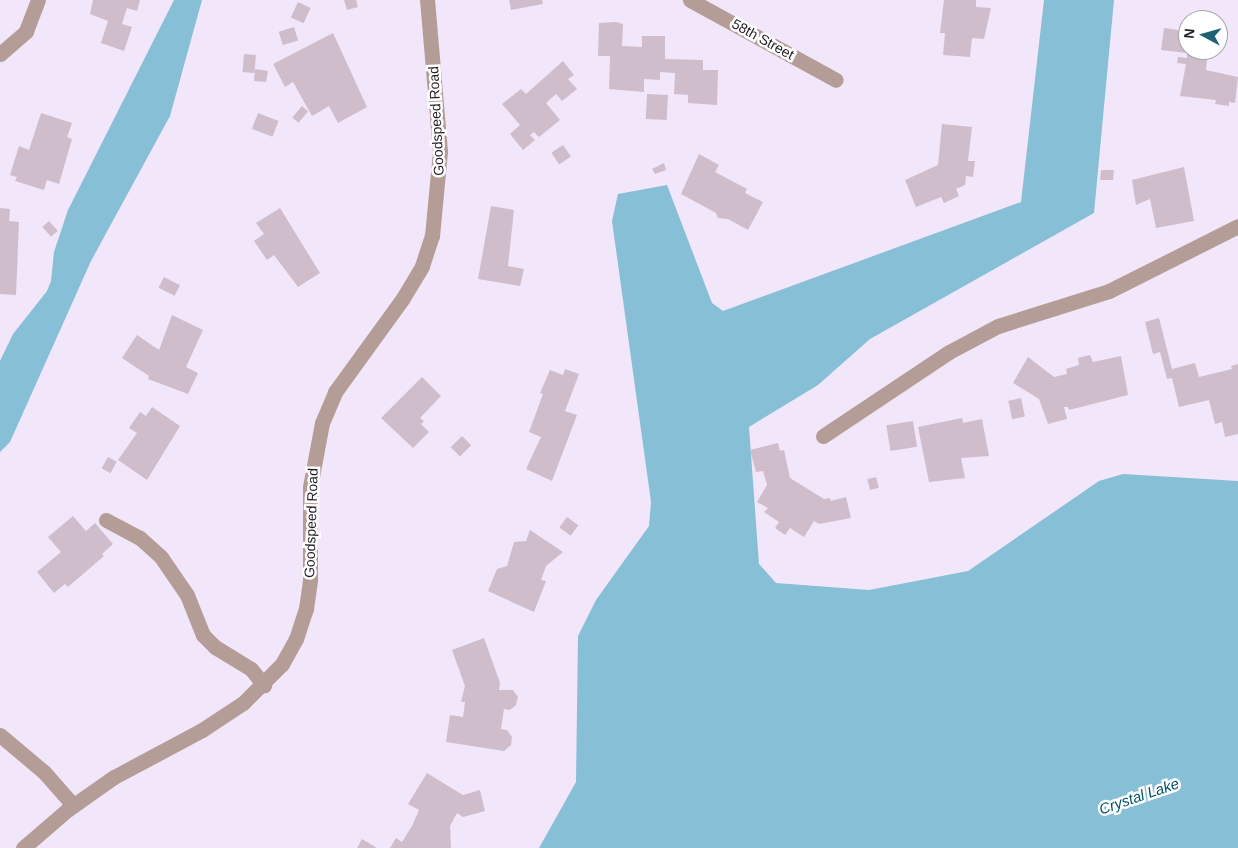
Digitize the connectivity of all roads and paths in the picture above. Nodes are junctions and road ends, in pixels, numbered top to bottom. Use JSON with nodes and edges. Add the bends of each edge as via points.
{"nodes":[{"id":1,"x":38,"y":0,"type":"edge"},
{"id":2,"x":427,"y":0,"type":"edge"},
{"id":3,"x":690,"y":0,"type":"edge"},
{"id":4,"x":0,"y":54,"type":"edge"},
{"id":5,"x":836,"y":80,"type":"dead end"},
{"id":6,"x":1238,"y":226,"type":"edge"},
{"id":7,"x":823,"y":436,"type":"dead end"},
{"id":8,"x":106,"y":520,"type":"dead end"},
{"id":9,"x":264,"y":685,"type":"junction"},
{"id":10,"x":0,"y":735,"type":"edge"},
{"id":11,"x":73,"y":805,"type":"junction"},
{"id":12,"x":23,"y":848,"type":"edge"}],
"edges":[{"from":1,"to":4,"type":"street","via":[[26,31]]},
{"from":2,"to":9,"type":"street","name":"Goodspeed Road","via":[[440,151],[438,199],[432,236],[422,266],[411,285],[335,392],[322,423],[313,456],[310,488],[310,579],[306,609],[296,639],[282,664]]},
{"from":3,"to":5,"type":"street","name":"58th Street"},
{"from":6,"to":7,"type":"street","via":[[1109,291],[998,326],[949,352]]},
{"from":8,"to":9,"type":"street","via":[[140,538],[161,557],[184,589],[203,635],[215,647],[251,669]]},
{"from":9,"to":11,"type":"street","name":"Goodspeed Road","via":[[202,730],[114,777]]},
{"from":10,"to":11,"type":"street","via":[[44,772]]},
{"from":11,"to":12,"type":"street","name":"Goodspeed Road"}]}
